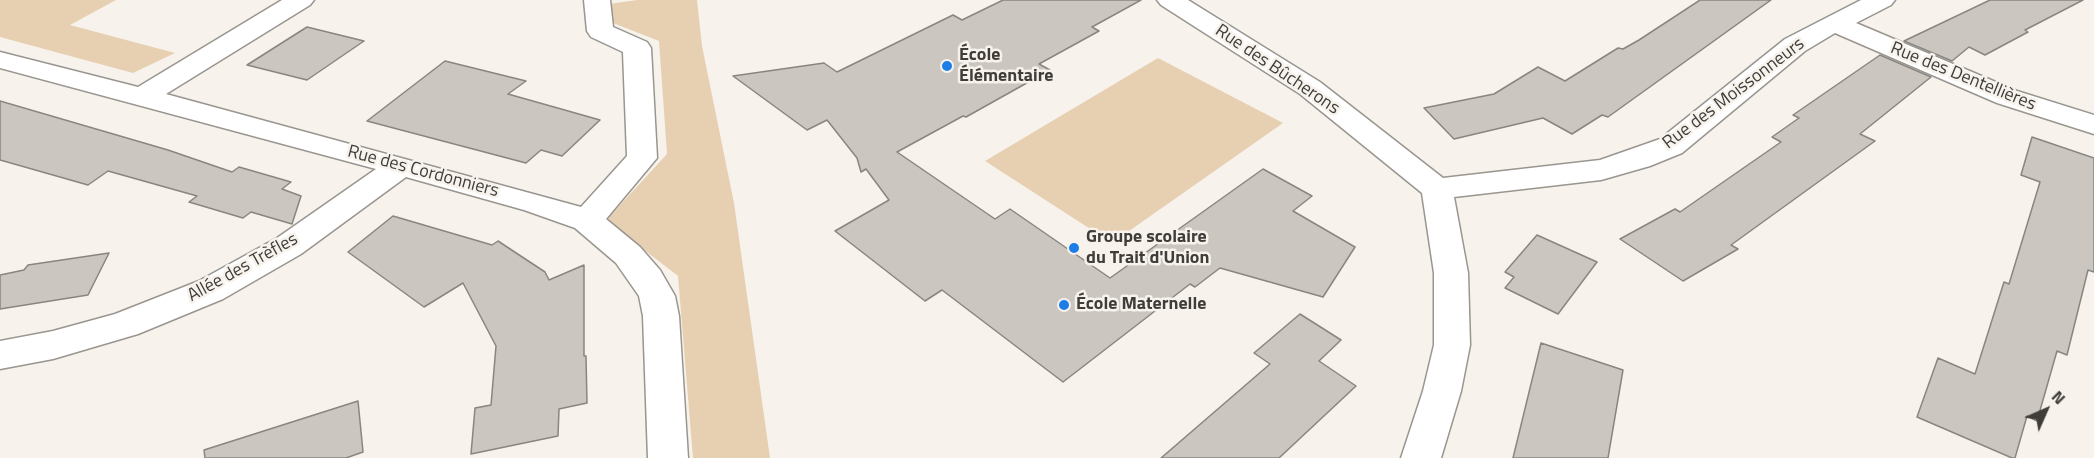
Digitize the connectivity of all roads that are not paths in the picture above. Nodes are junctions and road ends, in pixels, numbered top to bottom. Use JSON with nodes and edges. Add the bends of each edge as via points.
{"nodes":[{"id":1,"x":301,"y":0,"type":"edge"},
{"id":2,"x":597,"y":0,"type":"edge"},
{"id":3,"x":1170,"y":0,"type":"edge"},
{"id":4,"x":1882,"y":0,"type":"edge"},
{"id":5,"x":1834,"y":23,"type":"junction"},
{"id":6,"x":0,"y":60,"type":"edge"},
{"id":7,"x":142,"y":97,"type":"junction"},
{"id":8,"x":2094,"y":125,"type":"edge"},
{"id":9,"x":401,"y":166,"type":"junction"},
{"id":10,"x":1437,"y":189,"type":"junction"},
{"id":11,"x":587,"y":220,"type":"junction"},
{"id":12,"x":0,"y":355,"type":"edge"},
{"id":13,"x":668,"y":458,"type":"edge"},
{"id":14,"x":1421,"y":458,"type":"edge"}],
"edges":[{"from":1,"to":7,"type":"street"},
{"from":2,"to":11,"type":"street","via":[[600,31],[637,48],[642,158]]},
{"from":3,"to":10,"type":"street","name":"Rue des Bûcherons","via":[[1310,88]]},
{"from":4,"to":5,"type":"street","name":"Rue des Moissonneurs"},
{"from":5,"to":8,"type":"street","name":"Rue des Dentellières","via":[[2007,98]]},
{"from":5,"to":10,"type":"street","name":"Rue des Moissonneurs","via":[[1796,45],[1671,146],[1601,170]]},
{"from":6,"to":7,"type":"street","name":"Rue des Cordonniers"},
{"from":7,"to":9,"type":"street","name":"Rue des Cordonniers"},
{"from":9,"to":11,"type":"street","name":"Rue des Cordonniers"},
{"from":9,"to":12,"type":"street","name":"Allée des Trèfles","via":[[289,246],[211,290],[125,325]]},
{"from":10,"to":14,"type":"street","via":[[1451,273],[1452,345]]},
{"from":11,"to":13,"type":"street","name":"Rue des Cordonniers","via":[[628,255],[657,296]]}]}
